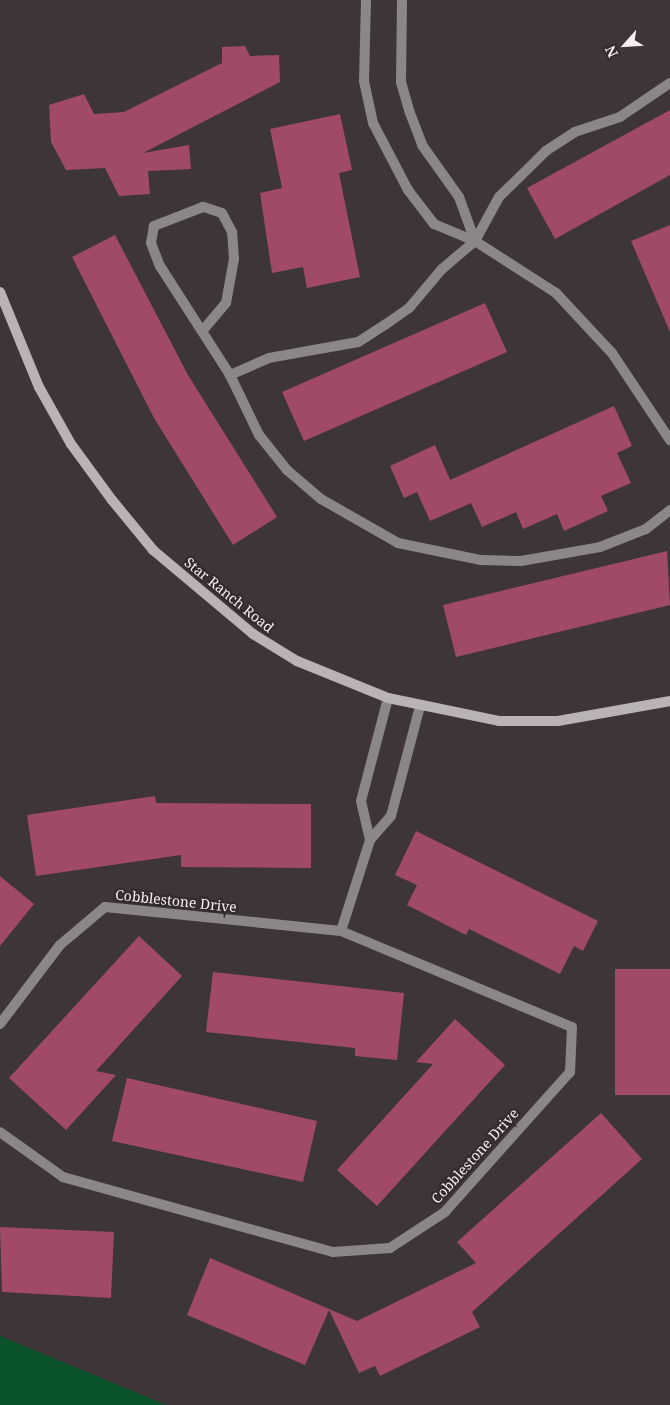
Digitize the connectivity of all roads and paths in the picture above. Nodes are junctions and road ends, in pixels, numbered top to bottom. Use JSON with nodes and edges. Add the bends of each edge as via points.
{"nodes":[{"id":1,"x":366,"y":0,"type":"edge"},
{"id":2,"x":402,"y":0,"type":"edge"},
{"id":3,"x":670,"y":83,"type":"edge"},
{"id":4,"x":475,"y":240,"type":"junction"},
{"id":5,"x":0,"y":292,"type":"edge"},
{"id":6,"x":204,"y":329,"type":"junction"},
{"id":7,"x":230,"y":375,"type":"junction"},
{"id":8,"x":670,"y":440,"type":"edge"},
{"id":9,"x":670,"y":510,"type":"edge"},
{"id":10,"x":388,"y":698,"type":"junction"},
{"id":11,"x":670,"y":701,"type":"edge"},
{"id":12,"x":420,"y":706,"type":"junction"},
{"id":13,"x":370,"y":840,"type":"junction"},
{"id":14,"x":341,"y":931,"type":"junction"},
{"id":15,"x":0,"y":1024,"type":"edge"},
{"id":16,"x":0,"y":1132,"type":"edge"}],
"edges":[{"from":1,"to":4,"type":"street","via":[[364,81],[388,158],[434,224]]},
{"from":2,"to":4,"type":"street","via":[[401,82],[410,113],[422,145],[459,197]]},
{"from":3,"to":4,"type":"street","via":[[620,117],[575,132],[546,151],[499,197]]},
{"from":4,"to":7,"type":"street","via":[[442,269],[409,308],[358,342],[269,358]]},
{"from":4,"to":8,"type":"street","via":[[556,293],[612,353]]},
{"from":5,"to":10,"type":"street","name":"Star Ranch Road","via":[[39,387],[71,444],[153,550],[253,634],[297,661]]},
{"from":6,"to":6,"type":"street","via":[[226,302],[234,259],[232,232],[222,213],[203,207],[154,226],[151,243],[160,266]]},
{"from":6,"to":7,"type":"street"},
{"from":7,"to":9,"type":"street","via":[[259,435],[287,470],[321,499],[398,543],[481,560],[529,560],[600,547],[646,529]]},
{"from":10,"to":12,"type":"street","name":"Star Ranch Road"},
{"from":10,"to":13,"type":"street","via":[[362,801]]},
{"from":11,"to":12,"type":"street","name":"Star Ranch Road","via":[[558,721],[499,721]]},
{"from":12,"to":13,"type":"street","via":[[391,816]]},
{"from":13,"to":14,"type":"street"},
{"from":14,"to":15,"type":"street","name":"Cobblestone Drive","via":[[105,907],[60,945]]},
{"from":14,"to":16,"type":"street","name":"Cobblestone Drive","via":[[572,1027],[570,1072],[445,1212],[390,1248],[333,1252],[63,1177]]}]}
